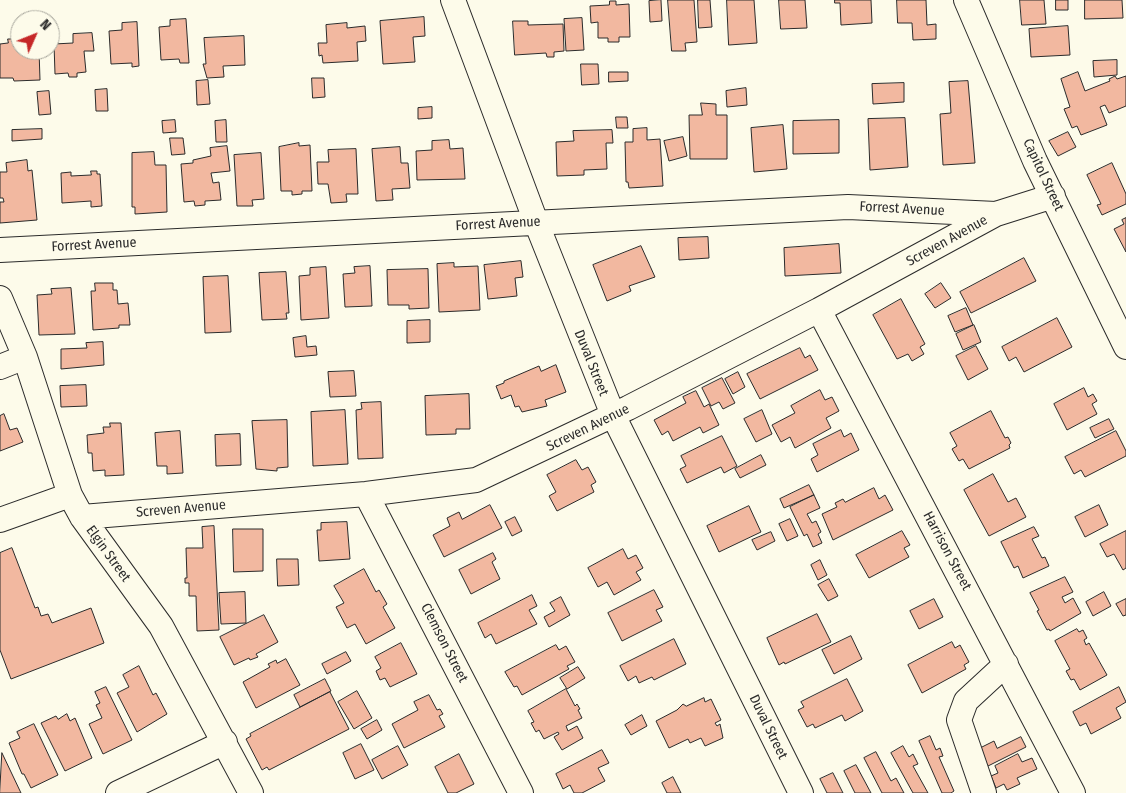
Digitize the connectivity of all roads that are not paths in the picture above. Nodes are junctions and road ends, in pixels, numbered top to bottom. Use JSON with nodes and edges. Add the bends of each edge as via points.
{"nodes":[{"id":1,"x":453,"y":0,"type":"edge"},
{"id":2,"x":966,"y":0,"type":"edge"},
{"id":3,"x":1053,"y":196,"type":"junction"},
{"id":4,"x":996,"y":214,"type":"junction"},
{"id":5,"x":536,"y":222,"type":"junction"},
{"id":6,"x":0,"y":250,"type":"edge"},
{"id":7,"x":0,"y":298,"type":"edge"},
{"id":8,"x":819,"y":310,"type":"junction"},
{"id":9,"x":1126,"y":347,"type":"edge"},
{"id":10,"x":25,"y":358,"type":"junction"},
{"id":11,"x":0,"y":367,"type":"edge"},
{"id":12,"x":613,"y":416,"type":"junction"},
{"id":13,"x":366,"y":494,"type":"junction"},
{"id":14,"x":70,"y":495,"type":"junction"},
{"id":15,"x":82,"y":517,"type":"junction"},
{"id":16,"x":0,"y":520,"type":"edge"},
{"id":17,"x":1006,"y":664,"type":"junction"},
{"id":18,"x":225,"y":742,"type":"junction"},
{"id":19,"x":118,"y":793,"type":"edge"},
{"id":20,"x":251,"y":793,"type":"edge"},
{"id":21,"x":521,"y":793,"type":"edge"},
{"id":22,"x":801,"y":793,"type":"edge"},
{"id":23,"x":984,"y":793,"type":"edge"},
{"id":24,"x":1073,"y":793,"type":"edge"}],
"edges":[{"from":1,"to":5,"type":"street","name":"Duval Street"},
{"from":2,"to":3,"type":"street","name":"Capitol Street"},
{"from":3,"to":4,"type":"street","name":"Screven Avenue"},
{"from":3,"to":9,"type":"street","name":"Capitol Street"},
{"from":4,"to":5,"type":"street","name":"Forrest Avenue","via":[[848,207]]},
{"from":4,"to":8,"type":"street","name":"Screven Avenue"},
{"from":5,"to":6,"type":"street","name":"Forrest Avenue"},
{"from":5,"to":12,"type":"street","name":"Duval Street"},
{"from":7,"to":10,"type":"street","name":"Elgin Street"},
{"from":8,"to":12,"type":"street","name":"Screven Avenue"},
{"from":8,"to":17,"type":"street","name":"Harrison Street"},
{"from":10,"to":11,"type":"street"},
{"from":10,"to":14,"type":"street","name":"Elgin Street"},
{"from":12,"to":13,"type":"street","name":"Screven Avenue","via":[[476,480]]},
{"from":12,"to":22,"type":"street","name":"Duval Street"},
{"from":13,"to":15,"type":"street","name":"Screven Avenue"},
{"from":13,"to":21,"type":"street","name":"Clemson Street"},
{"from":14,"to":15,"type":"street","name":"Elgin Street"},
{"from":14,"to":16,"type":"street"},
{"from":15,"to":18,"type":"street","name":"Elgin Street","via":[[161,626]]},
{"from":17,"to":23,"type":"street","via":[[966,701],[959,720]]},
{"from":17,"to":24,"type":"street","name":"Harrison Street"},
{"from":18,"to":19,"type":"street"},
{"from":18,"to":20,"type":"street","name":"Elgin Street"}]}
